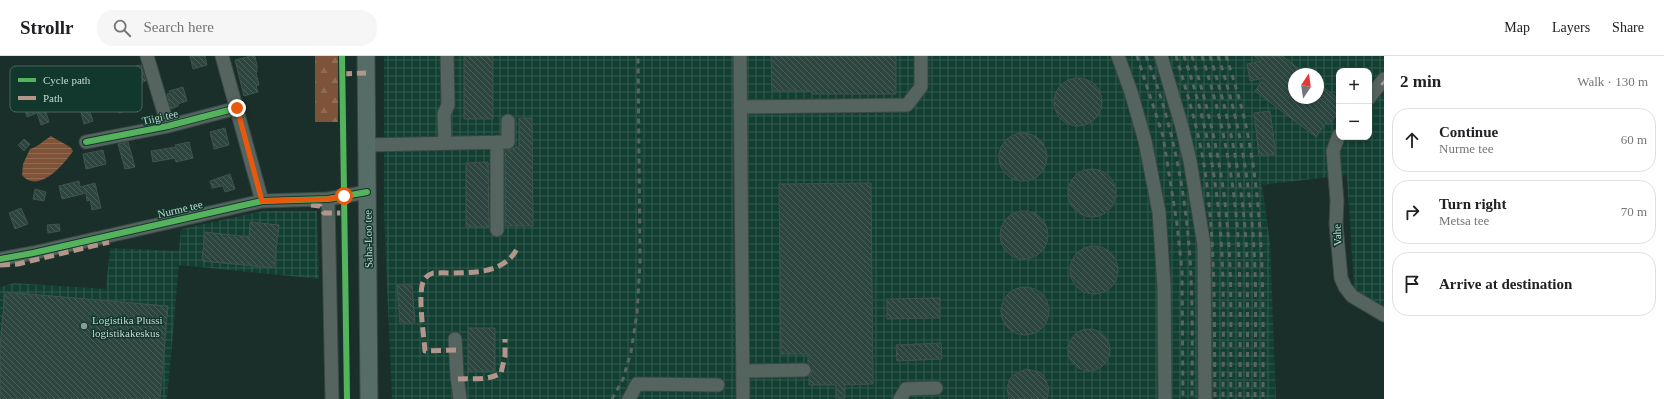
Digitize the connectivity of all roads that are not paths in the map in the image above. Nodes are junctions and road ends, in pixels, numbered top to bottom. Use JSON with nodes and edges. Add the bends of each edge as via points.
{"nodes":[{"id":1,"x":147,"y":56,"type":"edge"},
{"id":2,"x":222,"y":56,"type":"edge"},
{"id":3,"x":366,"y":56,"type":"edge"},
{"id":4,"x":447,"y":56,"type":"edge"},
{"id":5,"x":740,"y":56,"type":"edge"},
{"id":6,"x":921,"y":56,"type":"edge"},
{"id":7,"x":1118,"y":56,"type":"edge"},
{"id":8,"x":1161,"y":56,"type":"edge"},
{"id":9,"x":1384,"y":79,"type":"edge"},
{"id":10,"x":1372,"y":94,"type":"edge"},
{"id":11,"x":740,"y":107,"type":"junction"},
{"id":12,"x":237,"y":108,"type":"junction"},
{"id":13,"x":508,"y":121,"type":"dead end"},
{"id":14,"x":168,"y":126,"type":"junction"},
{"id":15,"x":1337,"y":140,"type":"edge"},
{"id":16,"x":86,"y":142,"type":"dead end"},
{"id":17,"x":497,"y":142,"type":"junction"},
{"id":18,"x":445,"y":143,"type":"junction"},
{"id":19,"x":367,"y":145,"type":"junction"},
{"id":20,"x":367,"y":192,"type":"junction"},
{"id":21,"x":328,"y":199,"type":"junction"},
{"id":22,"x":262,"y":201,"type":"junction"},
{"id":23,"x":498,"y":230,"type":"dead end"},
{"id":24,"x":0,"y":259,"type":"edge"},
{"id":25,"x":1384,"y":315,"type":"edge"},
{"id":26,"x":455,"y":339,"type":"dead end"},
{"id":27,"x":804,"y":370,"type":"dead end"},
{"id":28,"x":742,"y":371,"type":"junction"},
{"id":29,"x":718,"y":385,"type":"dead end"},
{"id":30,"x":936,"y":388,"type":"dead end"},
{"id":31,"x":332,"y":399,"type":"edge"},
{"id":32,"x":369,"y":399,"type":"edge"},
{"id":33,"x":460,"y":399,"type":"edge"},
{"id":34,"x":629,"y":399,"type":"edge"},
{"id":35,"x":743,"y":399,"type":"edge"},
{"id":36,"x":900,"y":399,"type":"edge"},
{"id":37,"x":1165,"y":399,"type":"edge"},
{"id":38,"x":1205,"y":399,"type":"edge"}],
"edges":[{"from":1,"to":14,"type":"street"},
{"from":2,"to":12,"type":"street"},
{"from":3,"to":19,"type":"main road","name":"Saha-Loo tee"},
{"from":4,"to":18,"type":"street","via":[[448,105],[444,114]]},
{"from":5,"to":11,"type":"street"},
{"from":6,"to":11,"type":"street","via":[[921,87],[907,104]]},
{"from":7,"to":37,"type":"street","via":[[1145,141],[1159,212],[1164,286]]},
{"from":8,"to":38,"type":"street","via":[[1184,134],[1204,245]]},
{"from":9,"to":10,"type":"street"},
{"from":11,"to":28,"type":"street"},
{"from":12,"to":14,"type":"street","name":"Tiigi tee"},
{"from":12,"to":22,"type":"street"},
{"from":13,"to":17,"type":"street","via":[[508,142]]},
{"from":14,"to":16,"type":"street","name":"Tiigi tee"},
{"from":15,"to":25,"type":"street","name":"Vahe","via":[[1333,151],[1337,201],[1336,231],[1341,278],[1352,296]]},
{"from":17,"to":18,"type":"street"},
{"from":17,"to":23,"type":"street"},
{"from":18,"to":19,"type":"street"},
{"from":19,"to":20,"type":"main road","name":"Saha-Loo tee"},
{"from":20,"to":21,"type":"street","name":"Nurme tee"},
{"from":20,"to":32,"type":"main road","name":"Saha-Loo tee"},
{"from":21,"to":22,"type":"street","name":"Nurme tee"},
{"from":21,"to":31,"type":"street"},
{"from":22,"to":24,"type":"street","name":"Nurme tee"},
{"from":26,"to":33,"type":"street"},
{"from":27,"to":28,"type":"street"},
{"from":28,"to":35,"type":"street"},
{"from":29,"to":34,"type":"street","via":[[637,384]]},
{"from":30,"to":36,"type":"street","via":[[906,389]]}]}
